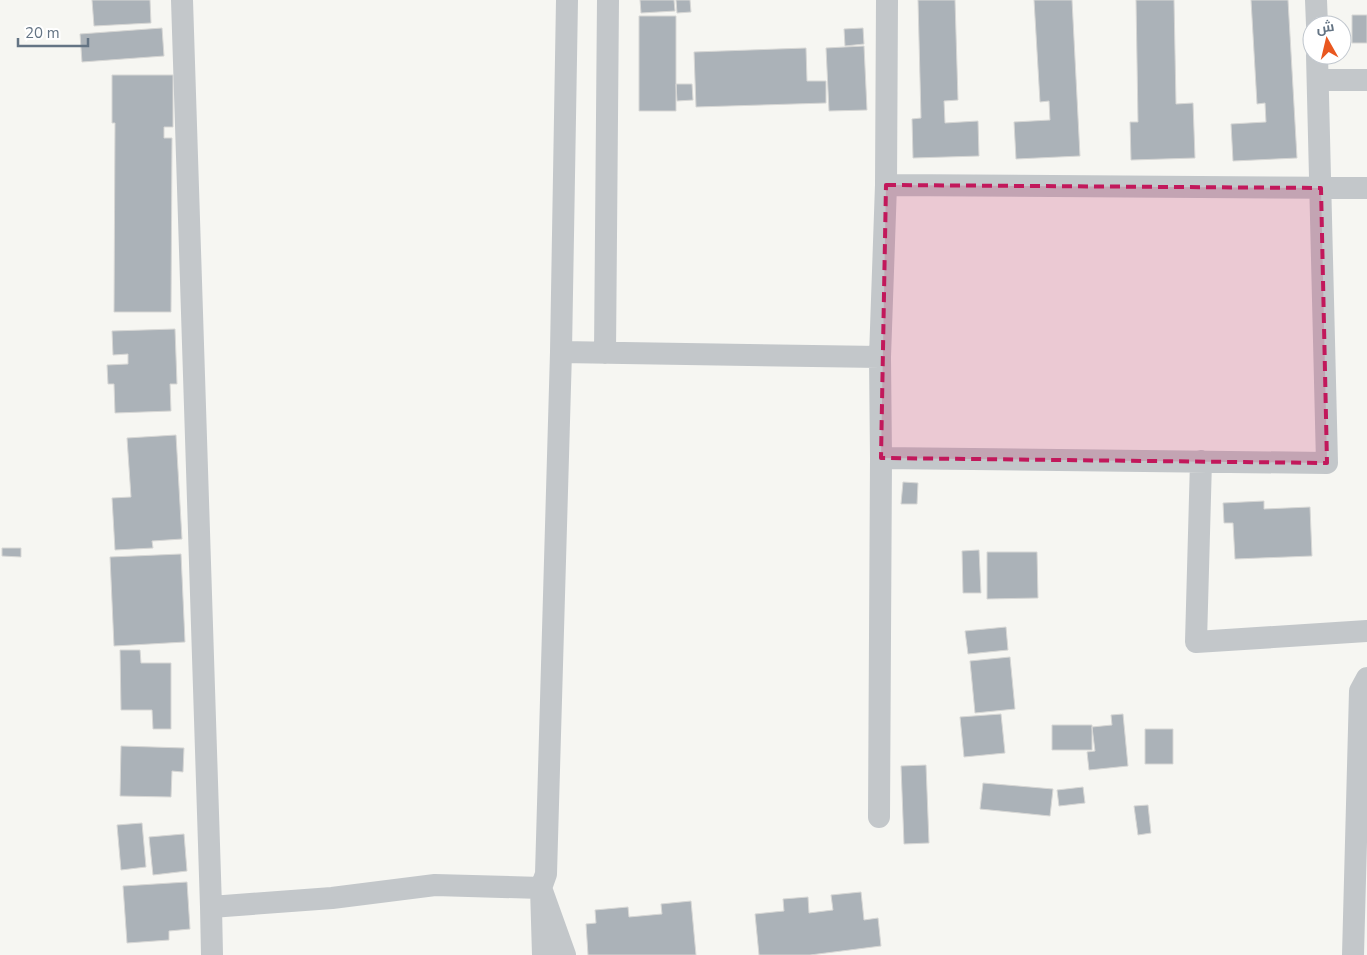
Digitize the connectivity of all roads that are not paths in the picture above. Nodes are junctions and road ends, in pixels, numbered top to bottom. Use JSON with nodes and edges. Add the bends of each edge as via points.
{"nodes":[{"id":1,"x":182,"y":0,"type":"edge"},
{"id":2,"x":567,"y":0,"type":"edge"},
{"id":3,"x":608,"y":0,"type":"edge"},
{"id":4,"x":887,"y":0,"type":"edge"},
{"id":5,"x":1316,"y":0,"type":"edge"},
{"id":6,"x":1317,"y":15,"type":"edge"},
{"id":7,"x":1318,"y":65,"type":"edge"},
{"id":8,"x":1318,"y":80,"type":"junction"},
{"id":9,"x":1367,"y":80,"type":"edge"},
{"id":10,"x":886,"y":185,"type":"junction"},
{"id":11,"x":1321,"y":188,"type":"junction"},
{"id":12,"x":1367,"y":188,"type":"edge"},
{"id":13,"x":561,"y":352,"type":"junction"},
{"id":14,"x":605,"y":353,"type":"junction"},
{"id":15,"x":880,"y":357,"type":"junction"},
{"id":16,"x":881,"y":458,"type":"junction"},
{"id":17,"x":1201,"y":461,"type":"junction"},
{"id":18,"x":1367,"y":631,"type":"edge"},
{"id":19,"x":1367,"y":678,"type":"edge"},
{"id":20,"x":880,"y":817,"type":"dead end"},
{"id":21,"x":541,"y":888,"type":"junction"},
{"id":22,"x":212,"y":907,"type":"junction"},
{"id":23,"x":212,"y":955,"type":"edge"},
{"id":24,"x":543,"y":955,"type":"edge"},
{"id":25,"x":565,"y":955,"type":"edge"},
{"id":26,"x":1352,"y":955,"type":"edge"}],
"edges":[{"from":1,"to":22,"type":"street"},
{"from":2,"to":13,"type":"street"},
{"from":3,"to":14,"type":"street"},
{"from":4,"to":10,"type":"street"},
{"from":5,"to":6,"type":"street"},
{"from":7,"to":8,"type":"street"},
{"from":8,"to":9,"type":"street"},
{"from":8,"to":11,"type":"street"},
{"from":10,"to":11,"type":"street"},
{"from":10,"to":15,"type":"street"},
{"from":11,"to":12,"type":"street"},
{"from":11,"to":17,"type":"street","via":[[1326,462]]},
{"from":13,"to":14,"type":"street"},
{"from":13,"to":21,"type":"street","via":[[546,874]]},
{"from":14,"to":15,"type":"street"},
{"from":15,"to":16,"type":"street"},
{"from":16,"to":17,"type":"street"},
{"from":16,"to":20,"type":"street"},
{"from":17,"to":18,"type":"street","via":[[1196,642]]},
{"from":19,"to":26,"type":"street","via":[[1360,691]]},
{"from":21,"to":22,"type":"street","via":[[435,885],[332,898]]},
{"from":21,"to":24,"type":"street"},
{"from":21,"to":25,"type":"street"},
{"from":22,"to":23,"type":"street"}]}
